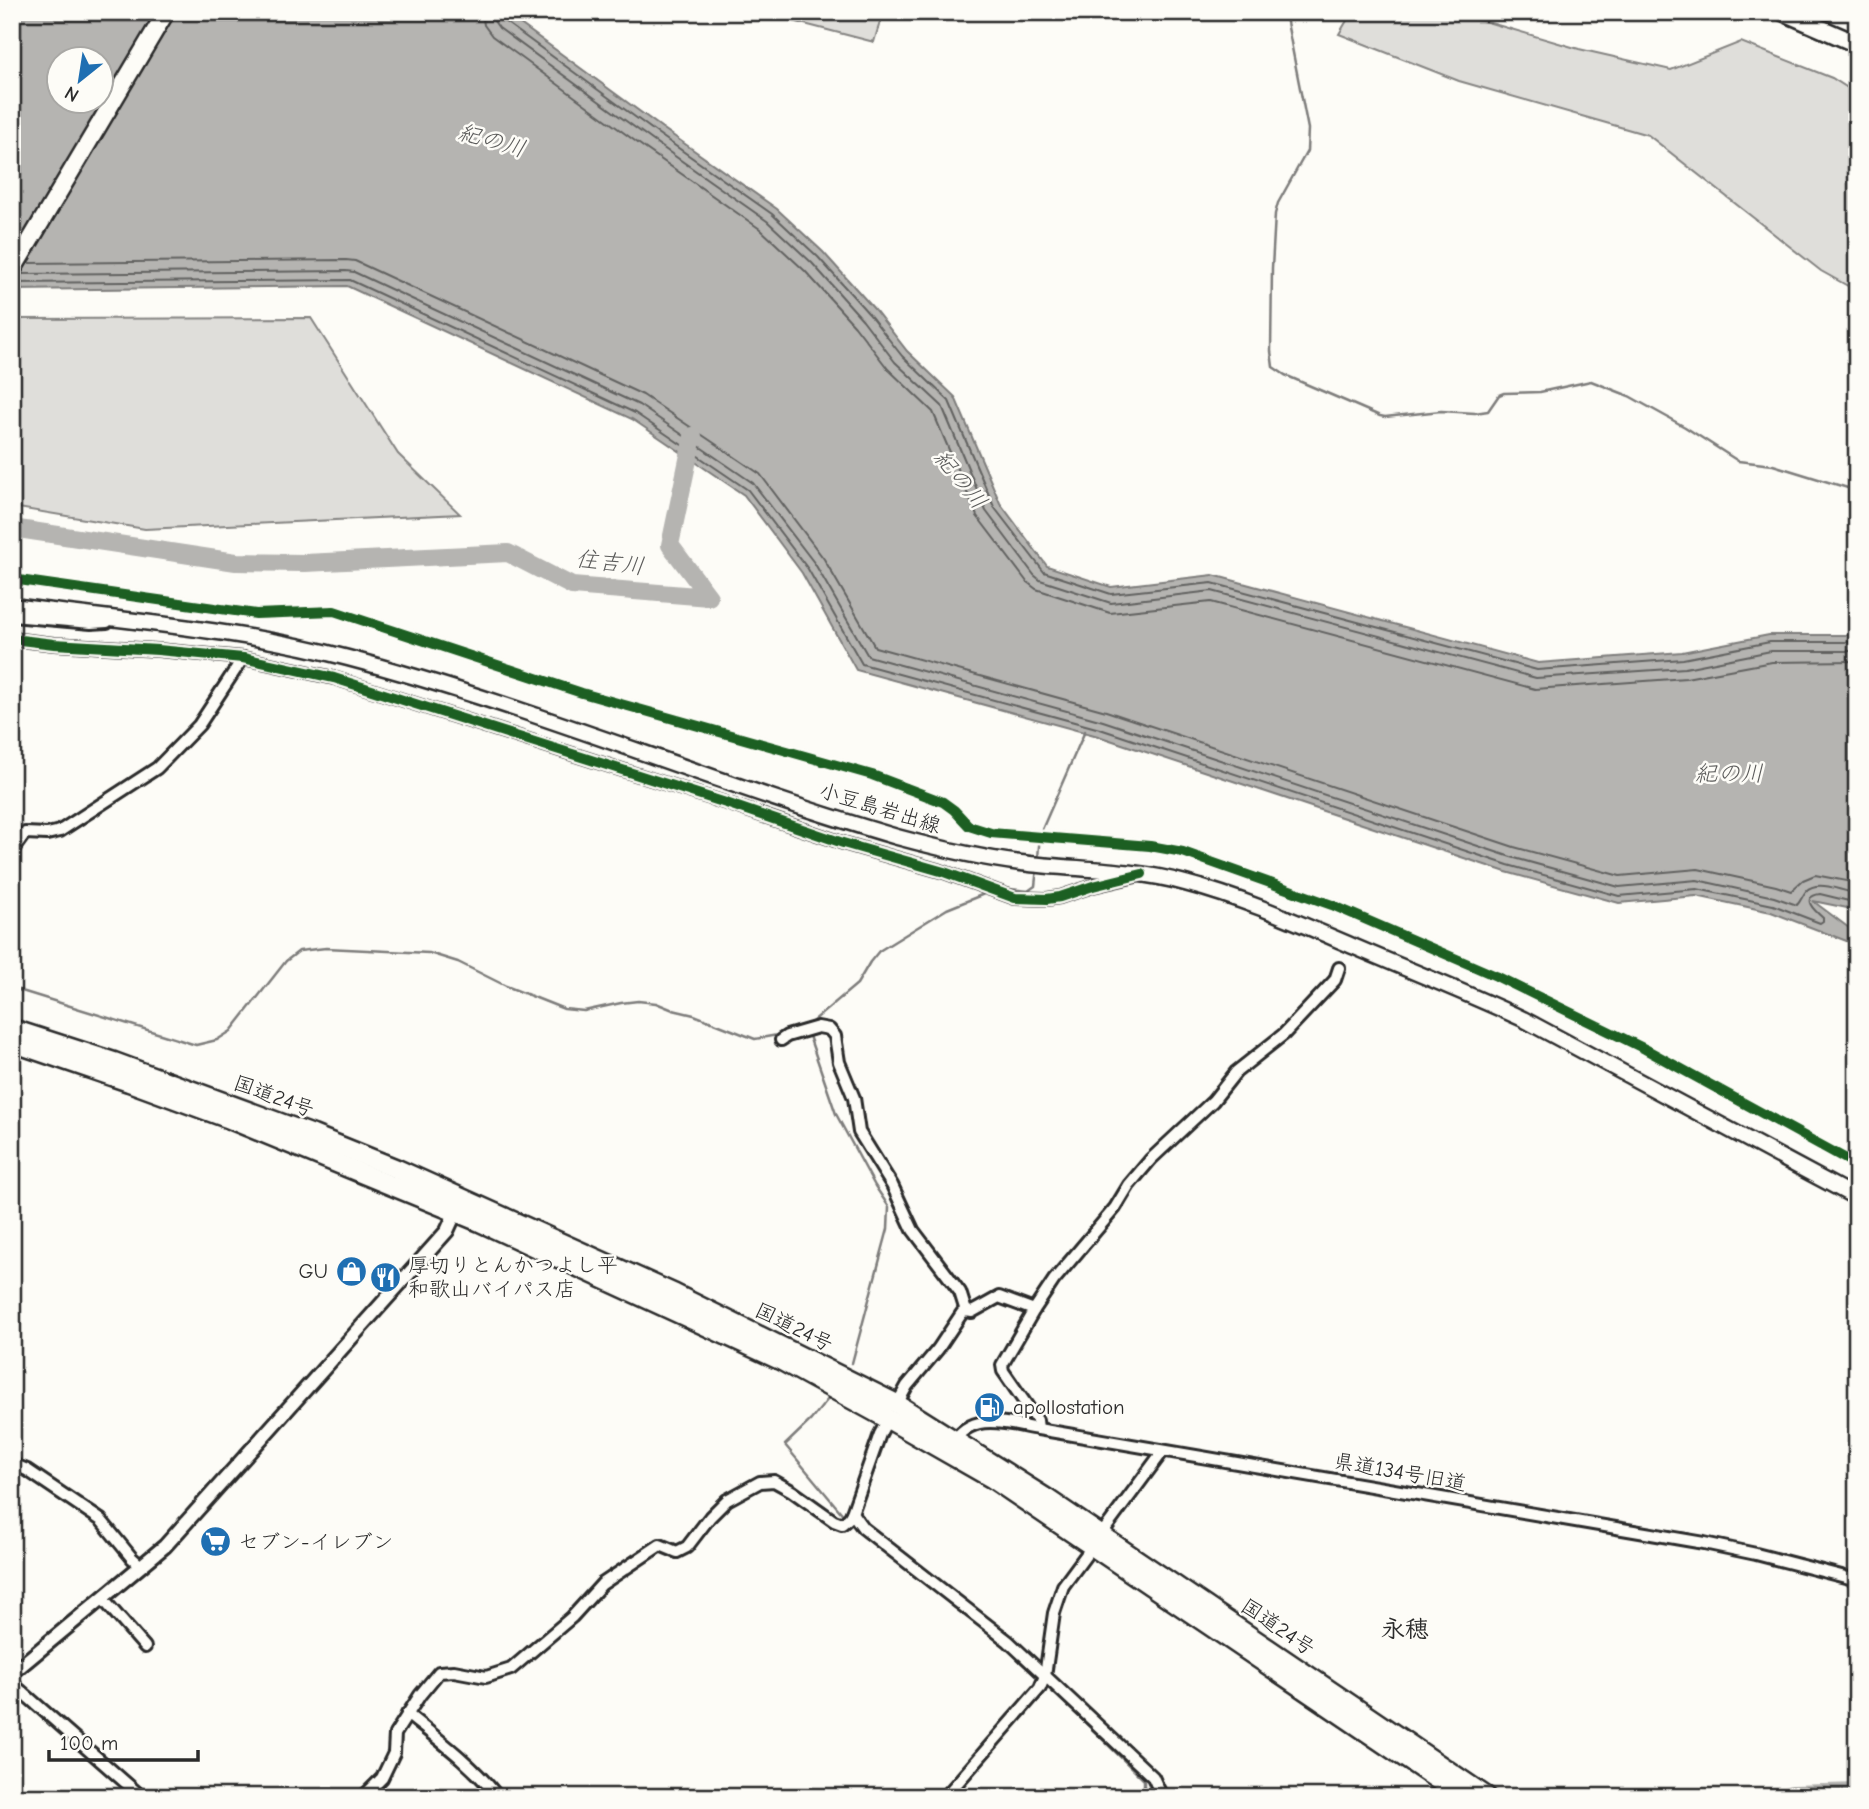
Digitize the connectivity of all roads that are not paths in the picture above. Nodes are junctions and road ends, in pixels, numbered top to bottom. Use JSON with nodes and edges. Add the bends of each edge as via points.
{"nodes":[{"id":1,"x":166,"y":12,"type":"edge"},
{"id":2,"x":1783,"y":12,"type":"edge"},
{"id":3,"x":1857,"y":44,"type":"edge"},
{"id":4,"x":12,"y":271,"type":"edge"},
{"id":5,"x":12,"y":606,"type":"edge"},
{"id":6,"x":12,"y":616,"type":"edge"},
{"id":7,"x":134,"y":621,"type":"junction"},
{"id":8,"x":12,"y":639,"type":"edge"},
{"id":9,"x":243,"y":657,"type":"junction"},
{"id":10,"x":12,"y":830,"type":"edge"},
{"id":11,"x":21,"y":838,"type":"junction"},
{"id":12,"x":12,"y":851,"type":"edge"},
{"id":13,"x":1142,"y":874,"type":"junction"},
{"id":14,"x":1339,"y":968,"type":"dead end"},
{"id":15,"x":12,"y":1029,"type":"edge"},
{"id":16,"x":780,"y":1040,"type":"dead end"},
{"id":17,"x":12,"y":1042,"type":"edge"},
{"id":18,"x":1857,"y":1198,"type":"edge"},
{"id":19,"x":459,"y":1205,"type":"junction"},
{"id":20,"x":1034,"y":1310,"type":"junction"},
{"id":21,"x":966,"y":1311,"type":"junction"},
{"id":22,"x":892,"y":1411,"type":"junction"},
{"id":23,"x":1038,"y":1429,"type":"junction"},
{"id":24,"x":951,"y":1446,"type":"junction"},
{"id":25,"x":1163,"y":1451,"type":"junction"},
{"id":26,"x":12,"y":1464,"type":"edge"},
{"id":27,"x":852,"y":1513,"type":"junction"},
{"id":28,"x":1097,"y":1541,"type":"junction"},
{"id":29,"x":141,"y":1566,"type":"junction"},
{"id":30,"x":1857,"y":1580,"type":"edge"},
{"id":31,"x":102,"y":1598,"type":"junction"},
{"id":32,"x":145,"y":1647,"type":"dead end"},
{"id":33,"x":12,"y":1673,"type":"edge"},
{"id":34,"x":1045,"y":1676,"type":"junction"},
{"id":35,"x":12,"y":1683,"type":"edge"},
{"id":36,"x":407,"y":1714,"type":"junction"},
{"id":37,"x":142,"y":1797,"type":"edge"},
{"id":38,"x":363,"y":1797,"type":"edge"},
{"id":39,"x":498,"y":1797,"type":"edge"},
{"id":40,"x":945,"y":1797,"type":"edge"},
{"id":41,"x":1162,"y":1797,"type":"edge"},
{"id":42,"x":1463,"y":1797,"type":"edge"},
{"id":43,"x":1488,"y":1797,"type":"edge"}],
"edges":[{"from":1,"to":4,"type":"main road"},
{"from":2,"to":3,"type":"main road"},
{"from":5,"to":7,"type":"main road","name":"小豆島岩出線"},
{"from":6,"to":7,"type":"street","via":[[91,623]]},
{"from":7,"to":13,"type":"main road","name":"小豆島岩出線","via":[[264,640],[407,674],[784,801],[955,852]]},
{"from":8,"to":9,"type":"street"},
{"from":9,"to":11,"type":"street","via":[[199,725],[157,768],[61,831],[25,832]]},
{"from":9,"to":13,"type":"street","via":[[334,678],[424,706],[1015,898],[1060,897]]},
{"from":10,"to":11,"type":"street"},
{"from":11,"to":12,"type":"street"},
{"from":13,"to":18,"type":"main road","name":"小豆島岩出線","via":[[1226,896],[1471,995]]},
{"from":14,"to":20,"type":"street","via":[[1335,980],[1284,1034],[1236,1072],[1213,1101],[1151,1159]]},
{"from":15,"to":19,"type":"highway","name":"国道24号","via":[[313,1135]]},
{"from":16,"to":21,"type":"street","via":[[818,1027],[829,1029],[835,1037],[859,1132],[913,1230],[960,1292]]},
{"from":17,"to":19,"type":"highway","name":"国道24号"},
{"from":19,"to":22,"type":"highway","name":"国道24号","via":[[675,1294]]},
{"from":19,"to":29,"type":"street","via":[[447,1231],[165,1546]]},
{"from":20,"to":21,"type":"street","via":[[999,1297]]},
{"from":20,"to":23,"type":"street","via":[[1002,1365],[1037,1420]]},
{"from":21,"to":22,"type":"street"},
{"from":22,"to":24,"type":"highway","name":"国道24号"},
{"from":22,"to":27,"type":"street"},
{"from":23,"to":24,"type":"street","name":"県道134号旧道","via":[[977,1422],[957,1435]]},
{"from":23,"to":25,"type":"street","name":"県道134号旧道"},
{"from":24,"to":28,"type":"highway","name":"国道24号"},
{"from":25,"to":28,"type":"street"},
{"from":25,"to":30,"type":"street","name":"県道134号旧道","via":[[1704,1543]]},
{"from":26,"to":29,"type":"street","via":[[101,1520]]},
{"from":27,"to":34,"type":"street","via":[[863,1528],[1008,1641]]},
{"from":27,"to":36,"type":"street","via":[[842,1524],[774,1481],[760,1482],[727,1500],[687,1547],[677,1552],[660,1545],[602,1584],[511,1670],[486,1677],[439,1672]]},
{"from":28,"to":34,"type":"street","via":[[1063,1586],[1054,1613]]},
{"from":28,"to":42,"type":"highway","name":"国道24号"},
{"from":28,"to":43,"type":"highway","name":"国道24号"},
{"from":29,"to":31,"type":"street"},
{"from":31,"to":32,"type":"street"},
{"from":31,"to":33,"type":"street"},
{"from":34,"to":40,"type":"street","via":[[1040,1688]]},
{"from":34,"to":41,"type":"street","via":[[1153,1777]]},
{"from":35,"to":37,"type":"street"},
{"from":36,"to":38,"type":"street","via":[[395,1734],[394,1752],[382,1778]]},
{"from":36,"to":39,"type":"street","via":[[472,1767]]}]}
